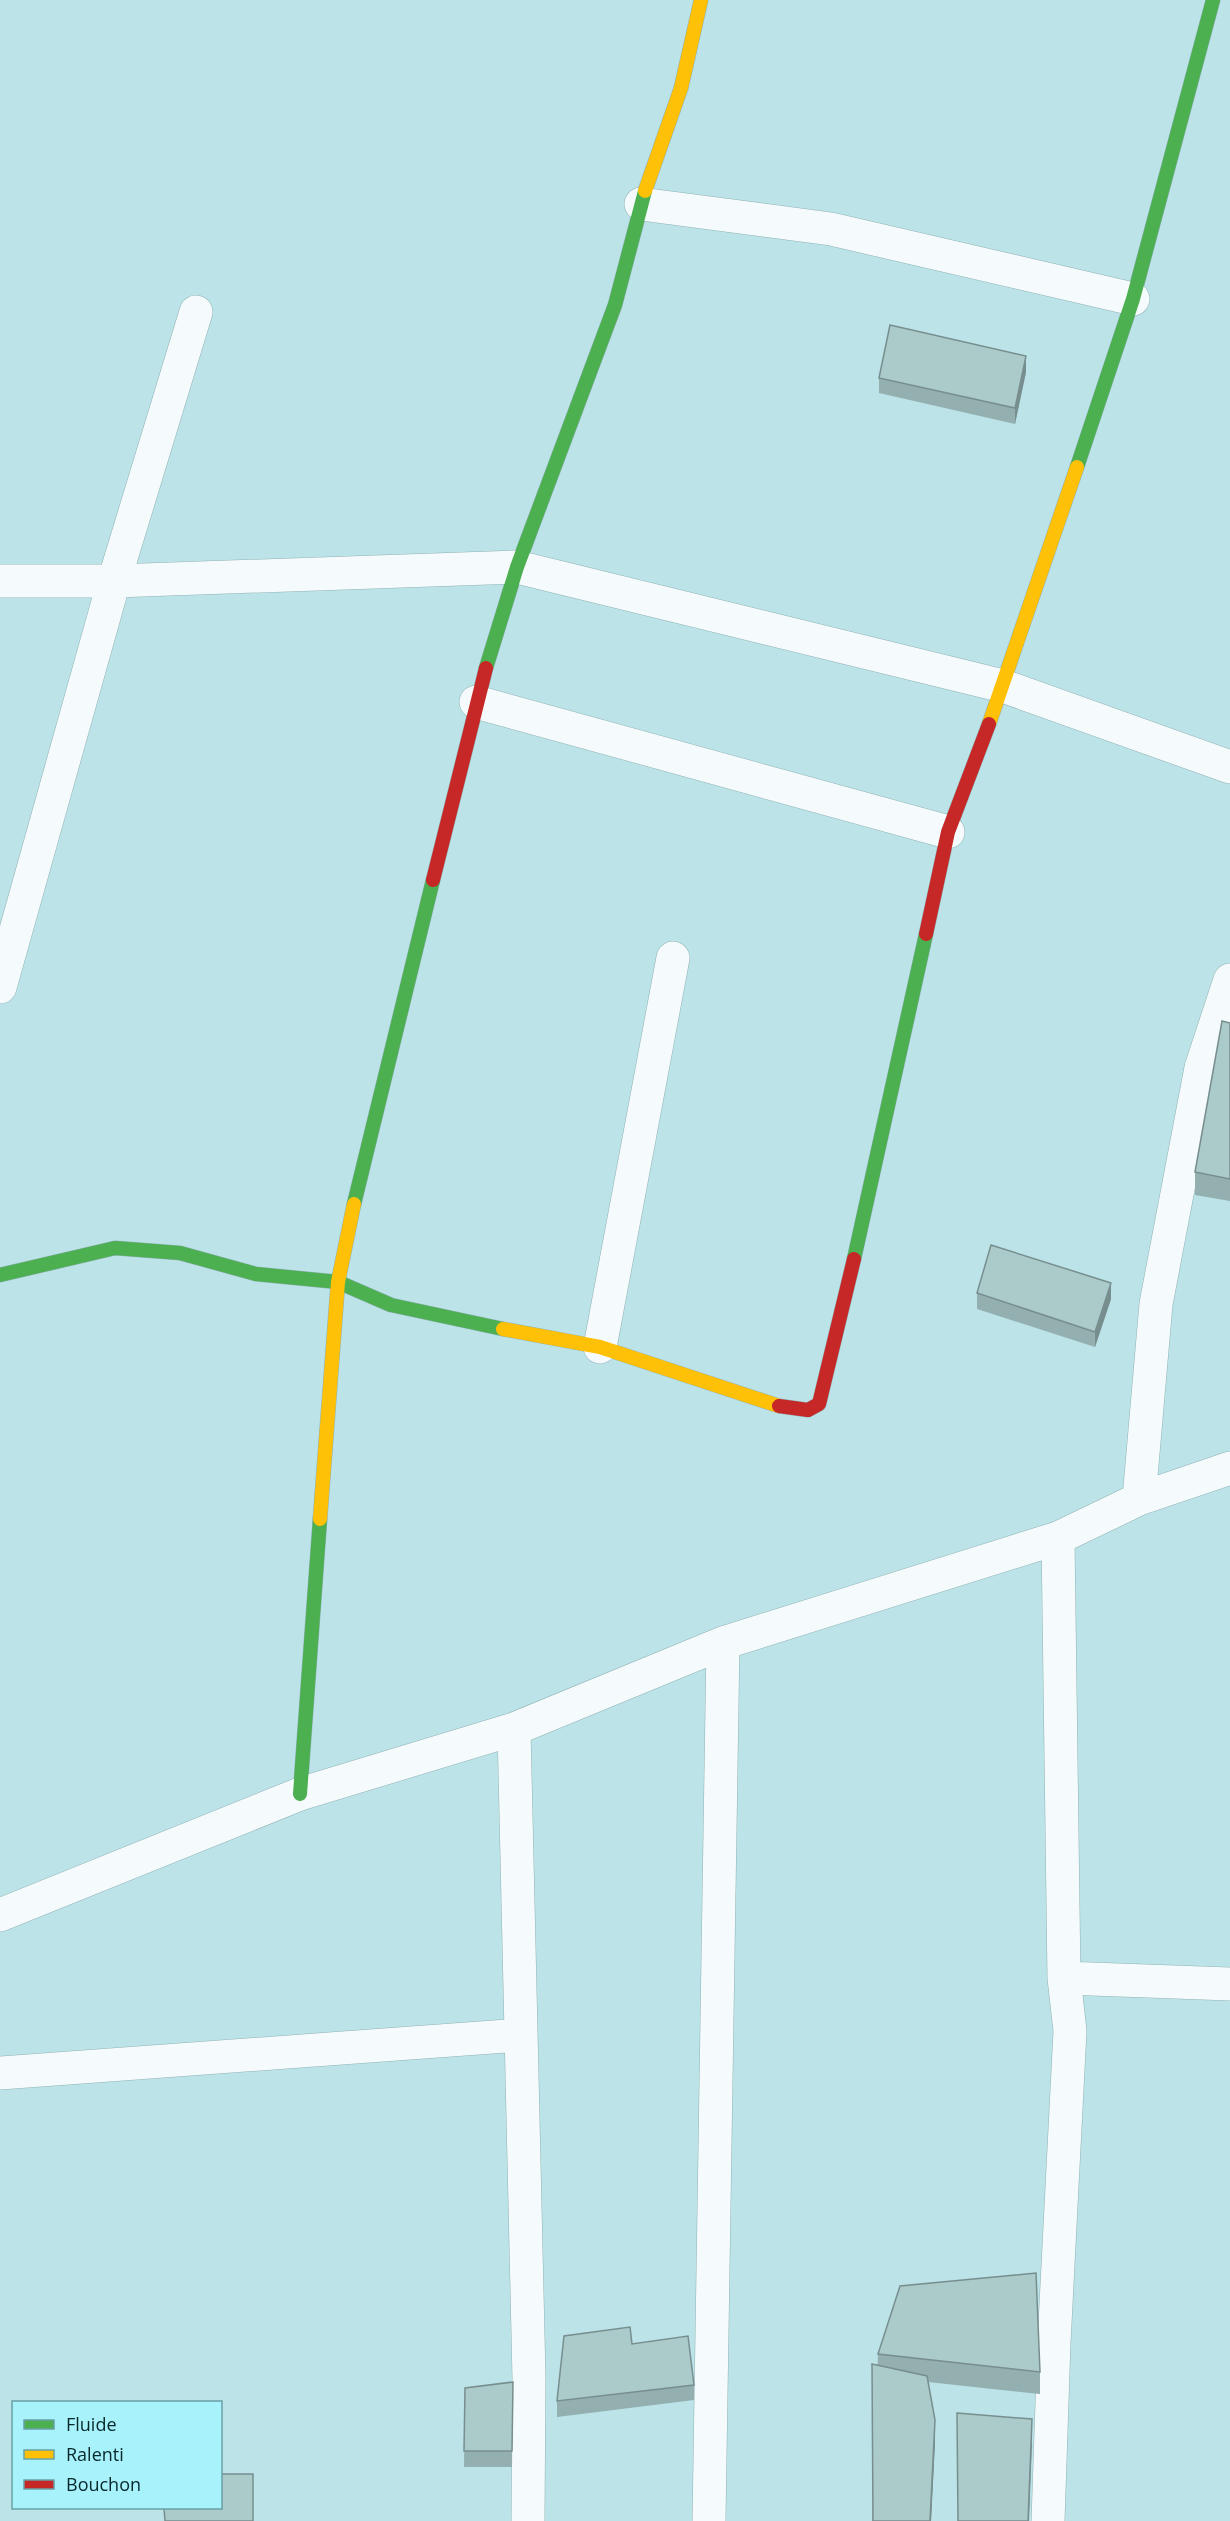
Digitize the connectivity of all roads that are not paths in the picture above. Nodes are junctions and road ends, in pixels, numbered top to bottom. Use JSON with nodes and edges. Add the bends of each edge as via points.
{"nodes":[{"id":1,"x":701,"y":0,"type":"edge"},
{"id":2,"x":1213,"y":0,"type":"edge"},
{"id":3,"x":641,"y":204,"type":"junction"},
{"id":4,"x":1133,"y":299,"type":"junction"},
{"id":5,"x":196,"y":312,"type":"dead end"},
{"id":6,"x":517,"y":567,"type":"junction"},
{"id":7,"x":0,"y":581,"type":"edge"},
{"id":8,"x":114,"y":581,"type":"junction"},
{"id":9,"x":1003,"y":686,"type":"junction"},
{"id":10,"x":476,"y":702,"type":"junction"},
{"id":11,"x":1230,"y":767,"type":"edge"},
{"id":12,"x":948,"y":832,"type":"junction"},
{"id":13,"x":673,"y":958,"type":"dead end"},
{"id":14,"x":1230,"y":980,"type":"edge"},
{"id":15,"x":0,"y":987,"type":"edge"},
{"id":16,"x":0,"y":1275,"type":"edge"},
{"id":17,"x":338,"y":1282,"type":"junction"},
{"id":18,"x":600,"y":1347,"type":"junction"},
{"id":19,"x":1230,"y":1468,"type":"edge"},
{"id":20,"x":1139,"y":1499,"type":"junction"},
{"id":21,"x":1058,"y":1538,"type":"junction"},
{"id":22,"x":723,"y":1643,"type":"junction"},
{"id":23,"x":514,"y":1729,"type":"junction"},
{"id":24,"x":300,"y":1794,"type":"junction"},
{"id":25,"x":0,"y":1915,"type":"edge"},
{"id":26,"x":1064,"y":1978,"type":"junction"},
{"id":27,"x":1230,"y":1984,"type":"edge"},
{"id":28,"x":520,"y":2035,"type":"junction"},
{"id":29,"x":0,"y":2073,"type":"edge"},
{"id":30,"x":528,"y":2521,"type":"edge"},
{"id":31,"x":709,"y":2521,"type":"edge"},
{"id":32,"x":1048,"y":2521,"type":"edge"}],
"edges":[{"from":1,"to":3,"type":"street","via":[[681,88]]},
{"from":2,"to":4,"type":"street"},
{"from":3,"to":4,"type":"street","via":[[831,229]]},
{"from":3,"to":6,"type":"street","via":[[615,305]]},
{"from":4,"to":9,"type":"street"},
{"from":5,"to":8,"type":"street"},
{"from":6,"to":8,"type":"street"},
{"from":6,"to":9,"type":"street"},
{"from":6,"to":10,"type":"street"},
{"from":7,"to":8,"type":"street"},
{"from":8,"to":15,"type":"street"},
{"from":9,"to":11,"type":"street"},
{"from":9,"to":12,"type":"street"},
{"from":10,"to":12,"type":"street"},
{"from":10,"to":17,"type":"street"},
{"from":12,"to":18,"type":"street","via":[[818,1406],[804,1412],[784,1408]]},
{"from":13,"to":18,"type":"street"},
{"from":14,"to":20,"type":"street","via":[[1202,1068],[1156,1304]]},
{"from":16,"to":17,"type":"street","via":[[115,1248],[180,1253],[256,1274]]},
{"from":17,"to":18,"type":"street","via":[[391,1305]]},
{"from":17,"to":24,"type":"street"},
{"from":19,"to":20,"type":"street"},
{"from":20,"to":21,"type":"street"},
{"from":21,"to":22,"type":"street"},
{"from":21,"to":26,"type":"street"},
{"from":22,"to":23,"type":"street"},
{"from":22,"to":31,"type":"street"},
{"from":23,"to":24,"type":"street"},
{"from":23,"to":28,"type":"street"},
{"from":24,"to":25,"type":"street"},
{"from":26,"to":27,"type":"street"},
{"from":26,"to":32,"type":"street","via":[[1070,2031]]},
{"from":28,"to":29,"type":"street"},
{"from":28,"to":30,"type":"street","via":[[529,2378]]}]}
